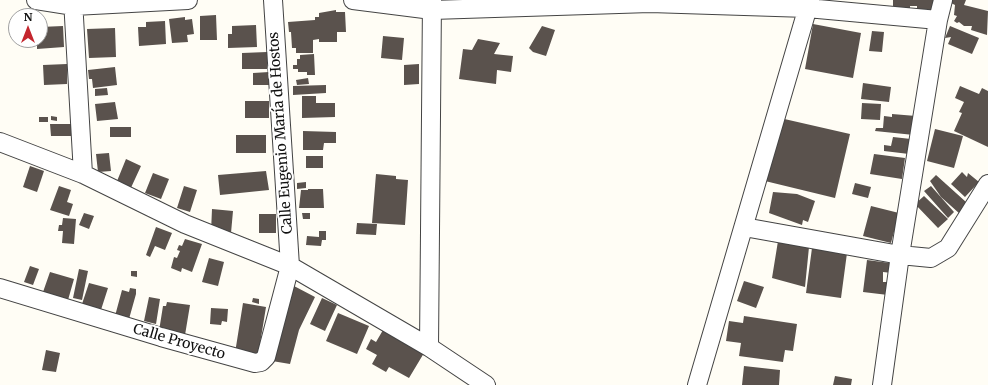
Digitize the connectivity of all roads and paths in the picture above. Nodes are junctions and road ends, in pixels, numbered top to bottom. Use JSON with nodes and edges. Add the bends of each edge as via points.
{"nodes":[{"id":1,"x":36,"y":0,"type":"edge"},
{"id":2,"x":188,"y":0,"type":"edge"},
{"id":3,"x":272,"y":0,"type":"edge"},
{"id":4,"x":353,"y":0,"type":"edge"},
{"id":5,"x":943,"y":0,"type":"edge"},
{"id":6,"x":650,"y":2,"type":"edge"},
{"id":7,"x":73,"y":3,"type":"edge"},
{"id":8,"x":809,"y":4,"type":"edge"},
{"id":9,"x":432,"y":5,"type":"edge"},
{"id":10,"x":938,"y":20,"type":"junction"},
{"id":11,"x":0,"y":142,"type":"edge"},
{"id":12,"x":83,"y":174,"type":"junction"},
{"id":13,"x":988,"y":184,"type":"edge"},
{"id":14,"x":744,"y":227,"type":"junction"},
{"id":15,"x":900,"y":255,"type":"junction"},
{"id":16,"x":290,"y":266,"type":"junction"},
{"id":17,"x":0,"y":288,"type":"edge"},
{"id":18,"x":429,"y":346,"type":"junction"},
{"id":19,"x":486,"y":385,"type":"edge"},
{"id":20,"x":697,"y":385,"type":"edge"},
{"id":21,"x":882,"y":385,"type":"edge"}],
"edges":[{"from":1,"to":7,"type":"street"},
{"from":2,"to":7,"type":"street"},
{"from":3,"to":16,"type":"street","name":"Calle Eugenio María de Hostos"},
{"from":4,"to":9,"type":"street"},
{"from":5,"to":10,"type":"street"},
{"from":6,"to":8,"type":"street"},
{"from":6,"to":9,"type":"street"},
{"from":7,"to":12,"type":"street"},
{"from":8,"to":10,"type":"street"},
{"from":8,"to":14,"type":"street"},
{"from":9,"to":18,"type":"street"},
{"from":10,"to":15,"type":"street"},
{"from":11,"to":12,"type":"street"},
{"from":12,"to":16,"type":"street","via":[[185,224]]},
{"from":13,"to":15,"type":"street","via":[[948,248],[930,258]]},
{"from":14,"to":15,"type":"street"},
{"from":14,"to":20,"type":"street"},
{"from":15,"to":21,"type":"street"},
{"from":16,"to":17,"type":"street","name":"Calle Proyecto","via":[[266,357],[255,363]]},
{"from":16,"to":18,"type":"street"},
{"from":18,"to":19,"type":"street"}]}
